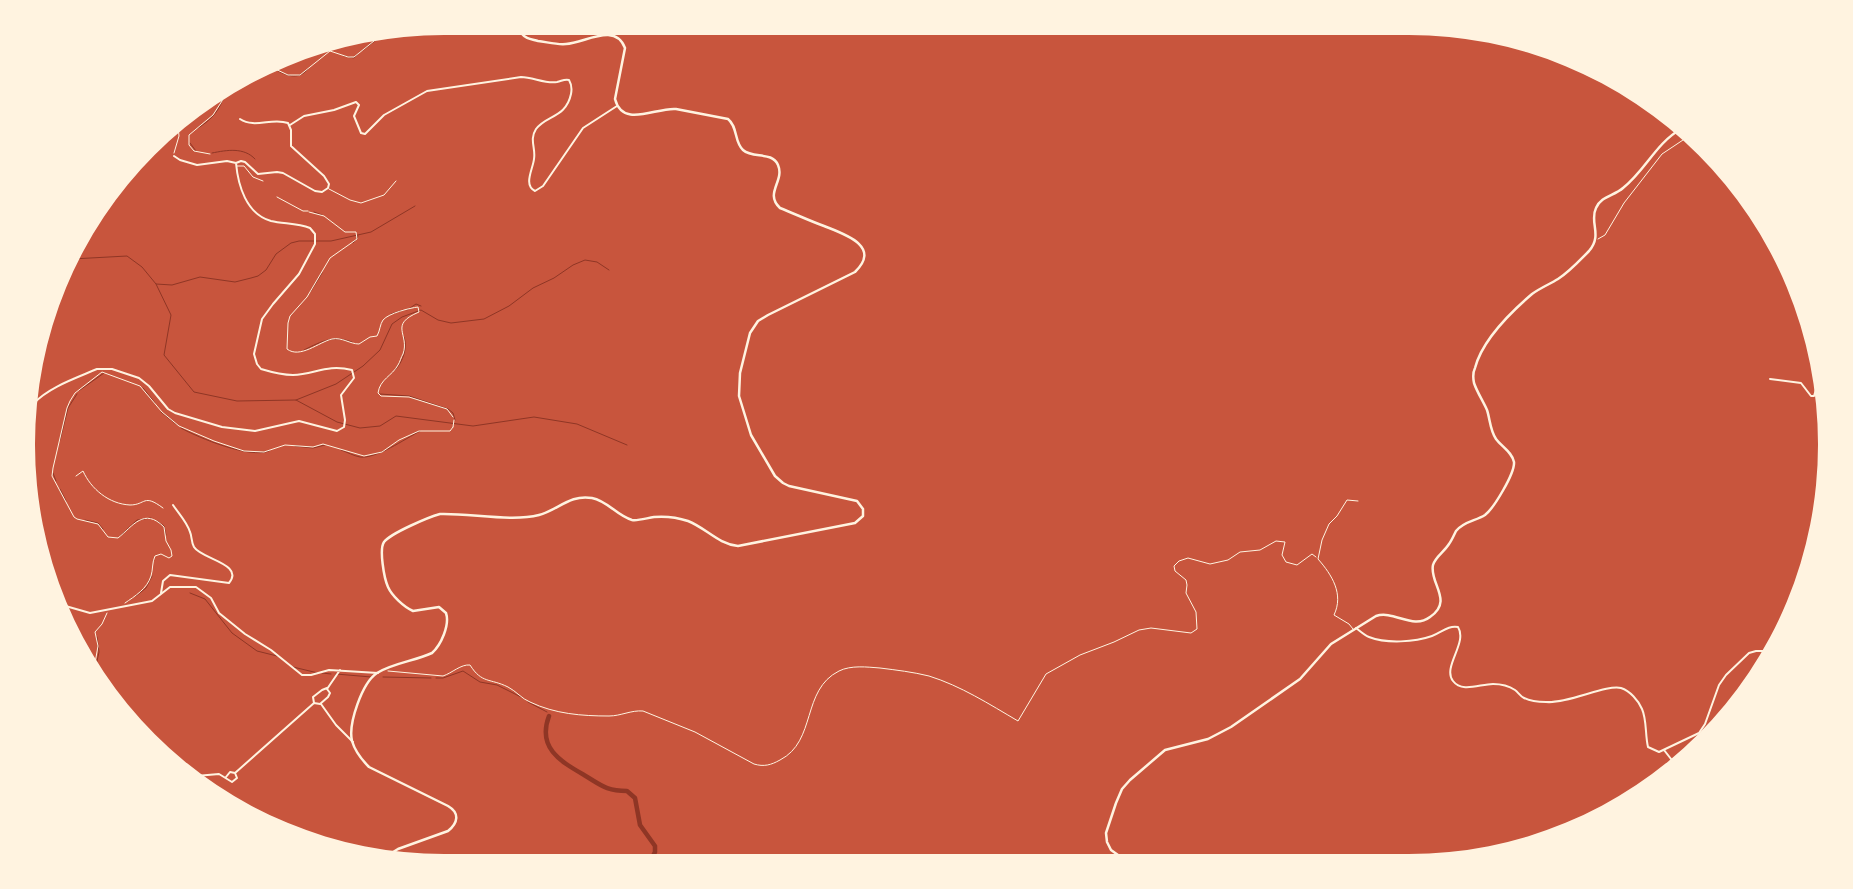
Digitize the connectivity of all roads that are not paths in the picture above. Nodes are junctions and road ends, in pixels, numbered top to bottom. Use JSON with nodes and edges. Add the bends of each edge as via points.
{"nodes":[{"id":1,"x":523,"y":35,"type":"edge"},
{"id":2,"x":605,"y":35,"type":"edge"},
{"id":3,"x":605,"y":35,"type":"edge"},
{"id":4,"x":617,"y":106,"type":"junction"},
{"id":5,"x":240,"y":119,"type":"dead end"},
{"id":6,"x":290,"y":125,"type":"junction"},
{"id":7,"x":1675,"y":134,"type":"edge"},
{"id":8,"x":174,"y":156,"type":"road end"},
{"id":9,"x":236,"y":164,"type":"junction"},
{"id":10,"x":263,"y":181,"type":"dead end"},
{"id":11,"x":396,"y":181,"type":"dead end"},
{"id":12,"x":328,"y":188,"type":"junction"},
{"id":13,"x":1770,"y":379,"type":"dead end"},
{"id":14,"x":1814,"y":395,"type":"edge"},
{"id":15,"x":38,"y":399,"type":"edge"},
{"id":16,"x":76,"y":476,"type":"dead end"},
{"id":17,"x":1358,"y":501,"type":"dead end"},
{"id":18,"x":173,"y":505,"type":"dead end"},
{"id":19,"x":163,"y":508,"type":"dead end"},
{"id":20,"x":161,"y":593,"type":"junction"},
{"id":21,"x":69,"y":607,"type":"edge"},
{"id":22,"x":1355,"y":629,"type":"junction"},
{"id":23,"x":1762,"y":651,"type":"edge"},
{"id":24,"x":340,"y":670,"type":"junction"},
{"id":25,"x":378,"y":673,"type":"junction"},
{"id":26,"x":327,"y":689,"type":"junction"},
{"id":27,"x":314,"y":703,"type":"junction"},
{"id":28,"x":321,"y":704,"type":"junction"},
{"id":29,"x":1699,"y":733,"type":"edge"},
{"id":30,"x":1699,"y":733,"type":"edge"},
{"id":31,"x":353,"y":742,"type":"junction"},
{"id":32,"x":1664,"y":750,"type":"junction"},
{"id":33,"x":1671,"y":759,"type":"edge"},
{"id":34,"x":235,"y":772,"type":"junction"},
{"id":35,"x":203,"y":775,"type":"edge"},
{"id":36,"x":226,"y":777,"type":"junction"},
{"id":37,"x":396,"y":851,"type":"edge"},
{"id":38,"x":1117,"y":854,"type":"edge"}],
"edges":[{"from":1,"to":3,"type":"main road","via":[[564,44]]},
{"from":2,"to":4,"type":"main road","via":[[617,36],[625,48],[615,99]]},
{"from":4,"to":6,"type":"street","via":[[583,128],[544,186],[535,191],[529,184],[534,158],[532,136],[539,125],[556,116],[569,102],[572,85],[566,79],[548,82],[521,77],[427,91],[384,115],[366,134],[361,133],[354,116],[360,105],[356,102],[304,116]]},
{"from":4,"to":25,"type":"main road","via":[[636,116],[669,108],[730,120],[743,150],[772,158],[778,164],[779,175],[773,196],[780,208],[859,243],[864,255],[863,263],[855,272],[758,321],[747,339],[738,388],[751,436],[778,480],[789,486],[858,501],[863,516],[855,523],[738,546],[722,542],[682,519],[665,516],[634,520],[600,501],[586,498],[529,516],[451,514],[431,517],[386,540],[381,553],[388,588],[396,597],[413,611],[440,608],[446,613],[447,622],[441,641],[432,653]]},
{"from":5,"to":6,"type":"street","via":[[248,124],[282,121]]},
{"from":6,"to":12,"type":"street","via":[[291,146],[324,176]]},
{"from":7,"to":22,"type":"main road","via":[[1663,142],[1621,190],[1599,203],[1594,212],[1595,241],[1590,250],[1566,274],[1533,294],[1490,337],[1478,358],[1474,381],[1494,435],[1509,452],[1514,466],[1490,511],[1460,526],[1436,560],[1433,569],[1440,596],[1438,609],[1421,621],[1383,614]]},
{"from":8,"to":9,"type":"street","via":[[197,165],[227,161]]},
{"from":9,"to":10,"type":"lane","via":[[244,166]]},
{"from":9,"to":12,"type":"street","via":[[245,162],[255,172],[263,174],[283,173],[318,192],[325,192]]},
{"from":9,"to":15,"type":"street","via":[[246,201],[253,210],[272,221],[310,228],[316,238],[299,274],[262,319],[254,358],[261,369],[283,374],[322,368],[351,369],[353,380],[341,395],[344,427],[337,431],[299,421],[255,431],[222,427],[175,413],[139,378],[104,368]]},
{"from":11,"to":12,"type":"lane","via":[[384,194],[361,203]]},
{"from":13,"to":14,"type":"street","via":[[1801,384],[1811,396]]},
{"from":16,"to":19,"type":"lane","via":[[83,471],[91,486],[116,502],[132,505],[145,500]]},
{"from":17,"to":22,"type":"lane","via":[[1348,500],[1329,524],[1318,559],[1330,573],[1336,590],[1338,606],[1334,615]]},
{"from":18,"to":20,"type":"street","via":[[190,532],[194,547],[230,568],[232,579],[225,584],[170,575],[164,581]]},
{"from":20,"to":21,"type":"street","via":[[152,601],[88,613]]},
{"from":20,"to":24,"type":"street","via":[[170,587],[196,587],[211,598],[220,613],[239,629],[302,674]]},
{"from":22,"to":32,"type":"street","via":[[1370,637],[1420,640],[1452,626],[1458,627],[1460,638],[1450,674],[1452,680],[1464,687],[1504,686],[1515,690],[1522,698],[1548,703],[1620,688],[1630,693],[1643,711],[1648,747],[1659,752]]},
{"from":22,"to":38,"type":"main road","via":[[1331,644],[1300,679],[1231,727],[1208,739],[1165,750],[1130,780],[1122,789],[1106,833],[1111,850]]},
{"from":23,"to":30,"type":"street","via":[[1749,653],[1726,675]]},
{"from":24,"to":25,"type":"street"},
{"from":24,"to":26,"type":"street"},
{"from":25,"to":31,"type":"main road","via":[[367,683],[362,694],[352,729]]},
{"from":26,"to":27,"type":"street","via":[[323,688],[313,697]]},
{"from":26,"to":28,"type":"street","via":[[330,694]]},
{"from":27,"to":28,"type":"street"},
{"from":27,"to":34,"type":"street"},
{"from":28,"to":31,"type":"street"},
{"from":29,"to":32,"type":"street"},
{"from":31,"to":37,"type":"main road","via":[[369,767],[455,812],[456,824],[448,831]]},
{"from":32,"to":33,"type":"street"},
{"from":34,"to":36,"type":"street"},
{"from":34,"to":36,"type":"street","via":[[234,781],[230,782]]},
{"from":35,"to":36,"type":"street"}]}
